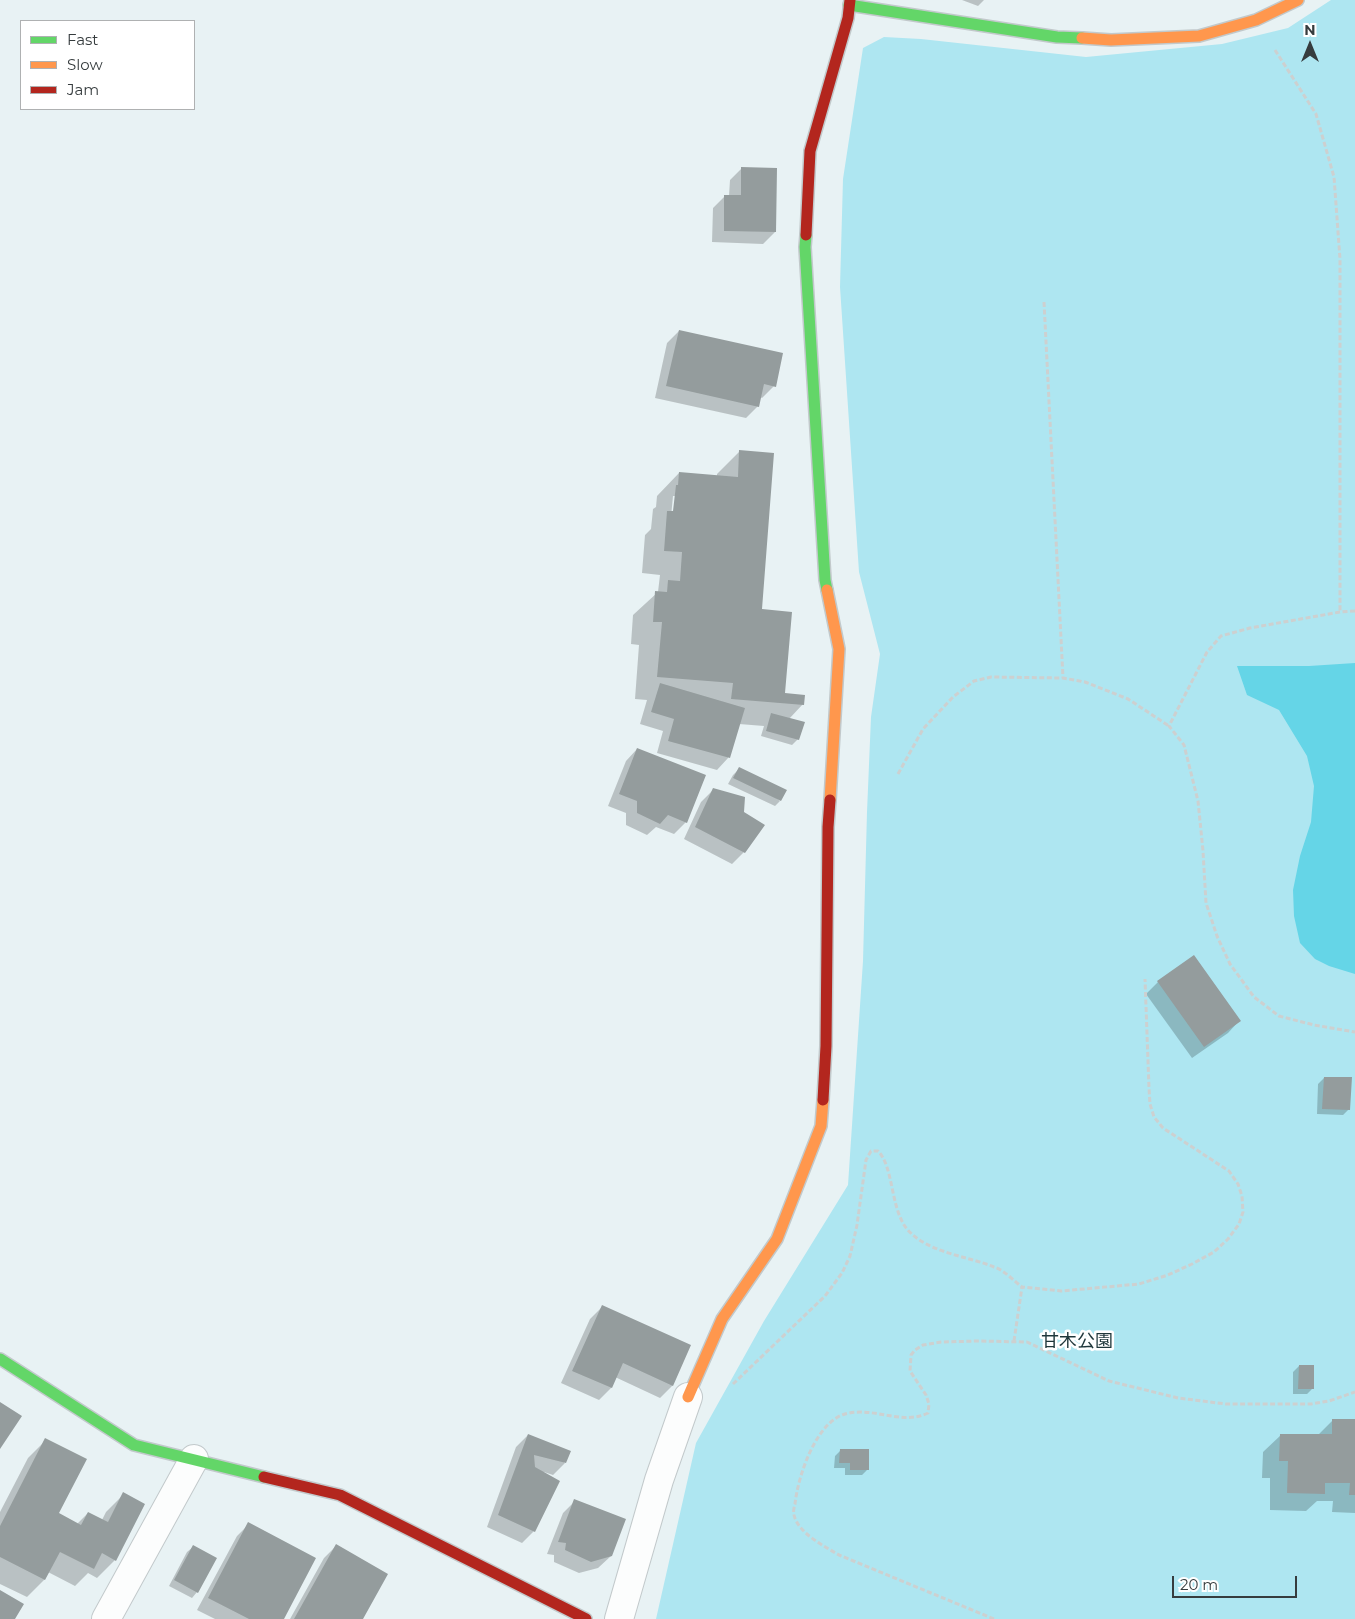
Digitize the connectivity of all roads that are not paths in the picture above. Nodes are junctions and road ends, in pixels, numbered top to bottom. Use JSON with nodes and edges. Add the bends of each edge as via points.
{"nodes":[{"id":1,"x":1298,"y":0,"type":"edge"},
{"id":2,"x":850,"y":2,"type":"edge"},
{"id":3,"x":0,"y":1359,"type":"edge"},
{"id":4,"x":688,"y":1397,"type":"joint"},
{"id":5,"x":194,"y":1459,"type":"junction"},
{"id":6,"x":106,"y":1619,"type":"edge"},
{"id":7,"x":586,"y":1619,"type":"edge"},
{"id":8,"x":619,"y":1619,"type":"edge"}],
"edges":[{"from":1,"to":2,"type":"street","via":[[1256,20],[1199,36],[1111,40],[1057,37]]},
{"from":2,"to":4,"type":"street","via":[[810,151],[805,247],[825,580],[840,650],[828,827],[826,1046],[821,1126],[777,1239],[722,1319]]},
{"from":3,"to":5,"type":"street","via":[[134,1445]]},
{"from":4,"to":8,"type":"street","via":[[659,1480]]},
{"from":5,"to":6,"type":"street"},
{"from":5,"to":7,"type":"street","via":[[340,1494]]}]}
